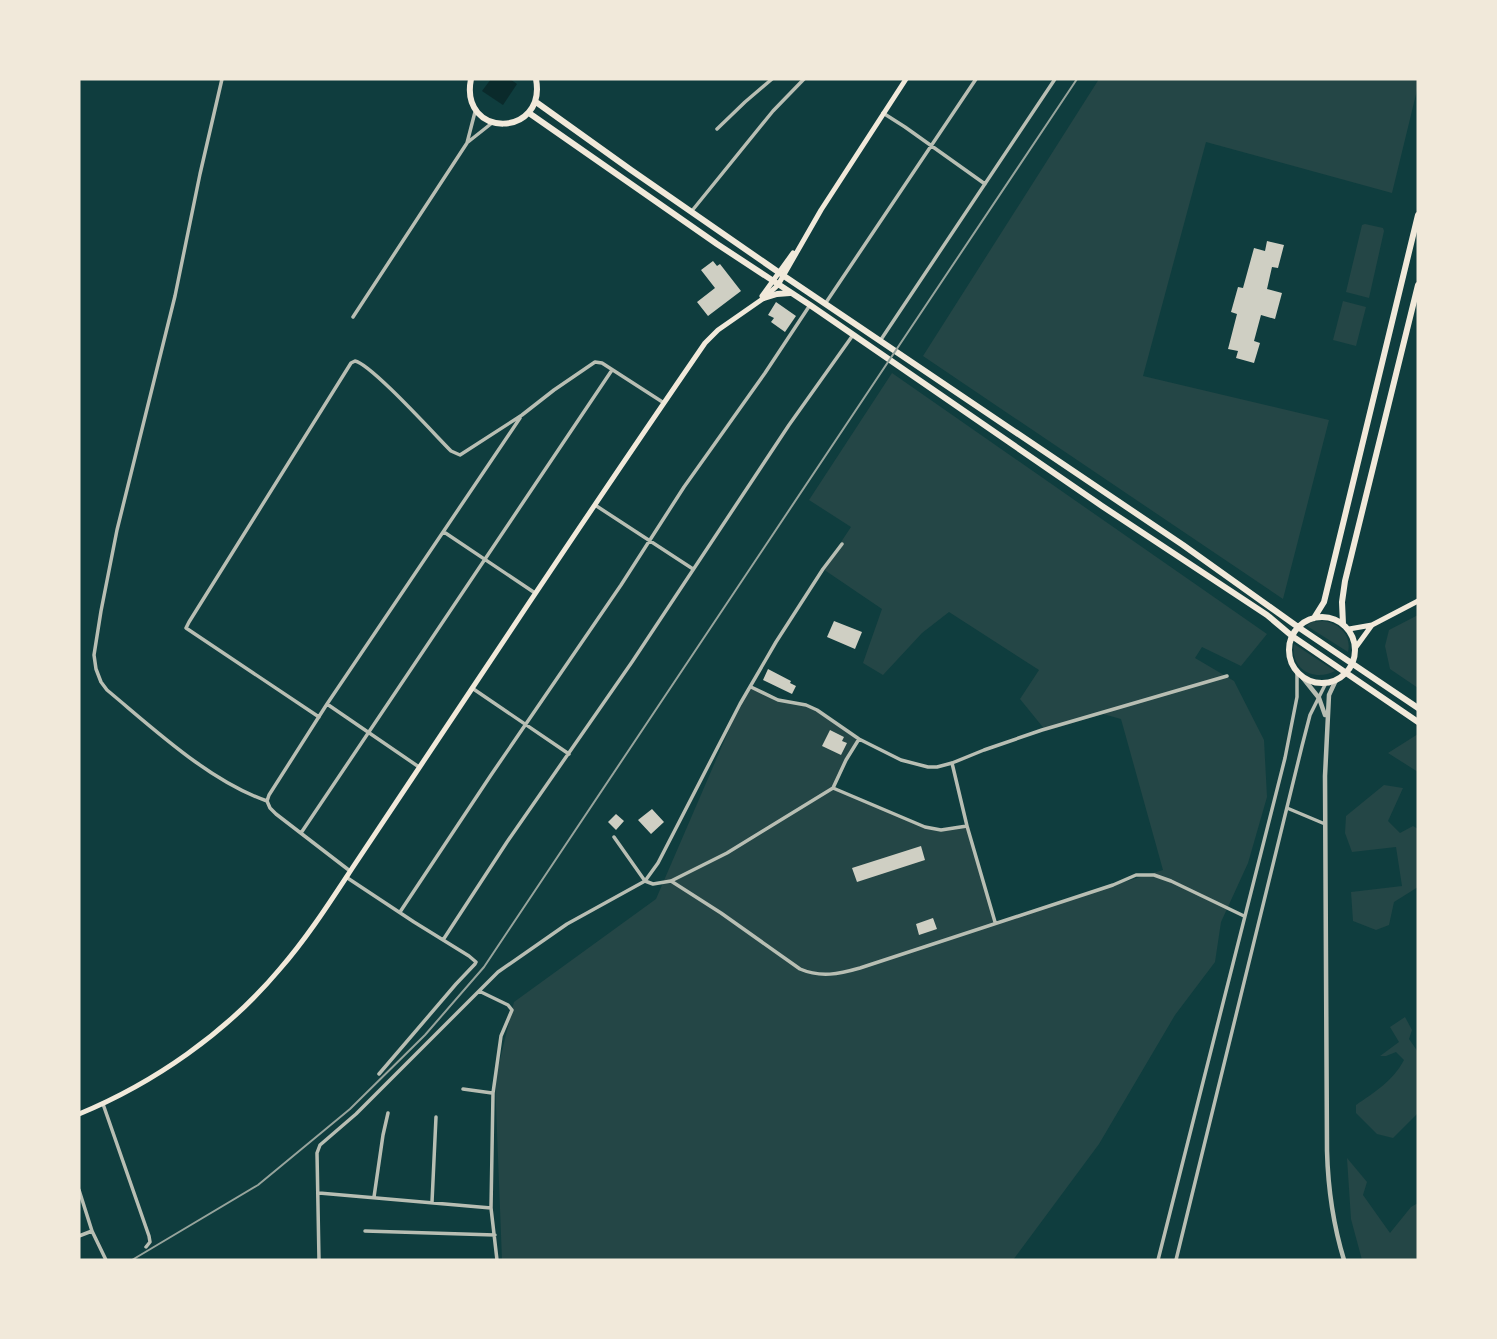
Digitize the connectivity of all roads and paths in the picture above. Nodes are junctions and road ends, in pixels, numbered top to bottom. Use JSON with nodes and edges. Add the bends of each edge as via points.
{"nodes":[{"id":1,"x":222,"y":79,"type":"edge"},
{"id":2,"x":470,"y":79,"type":"edge"},
{"id":3,"x":536,"y":79,"type":"edge"},
{"id":4,"x":772,"y":79,"type":"edge"},
{"id":5,"x":804,"y":79,"type":"edge"},
{"id":6,"x":906,"y":79,"type":"edge"},
{"id":7,"x":976,"y":79,"type":"edge"},
{"id":8,"x":1055,"y":79,"type":"edge"},
{"id":9,"x":536,"y":102,"type":"junction"},
{"id":10,"x":476,"y":110,"type":"junction"},
{"id":11,"x":529,"y":113,"type":"junction"},
{"id":12,"x":883,"y":114,"type":"junction"},
{"id":13,"x":492,"y":123,"type":"junction"},
{"id":14,"x":717,"y":130,"type":"dead end"},
{"id":15,"x":467,"y":143,"type":"junction"},
{"id":16,"x":931,"y":146,"type":"junction"},
{"id":17,"x":985,"y":185,"type":"junction"},
{"id":18,"x":691,"y":212,"type":"junction"},
{"id":19,"x":1418,"y":215,"type":"edge"},
{"id":20,"x":781,"y":274,"type":"junction"},
{"id":21,"x":776,"y":283,"type":"junction"},
{"id":22,"x":1418,"y":285,"type":"edge"},
{"id":23,"x":791,"y":293,"type":"junction"},
{"id":24,"x":764,"y":298,"type":"junction"},
{"id":25,"x":755,"y":304,"type":"junction"},
{"id":26,"x":825,"y":304,"type":"junction"},
{"id":27,"x":810,"y":305,"type":"junction"},
{"id":28,"x":353,"y":317,"type":"dead end"},
{"id":29,"x":853,"y":335,"type":"junction"},
{"id":30,"x":880,"y":341,"type":"junction"},
{"id":31,"x":613,"y":369,"type":"junction"},
{"id":32,"x":664,"y":403,"type":"junction"},
{"id":33,"x":522,"y":415,"type":"junction"},
{"id":34,"x":595,"y":505,"type":"junction"},
{"id":35,"x":444,"y":532,"type":"junction"},
{"id":36,"x":649,"y":541,"type":"junction"},
{"id":37,"x":842,"y":544,"type":"dead end"},
{"id":38,"x":485,"y":560,"type":"junction"},
{"id":39,"x":693,"y":569,"type":"junction"},
{"id":40,"x":536,"y":593,"type":"junction"},
{"id":41,"x":1418,"y":601,"type":"edge"},
{"id":42,"x":1314,"y":618,"type":"junction"},
{"id":43,"x":1372,"y":625,"type":"junction"},
{"id":44,"x":1346,"y":626,"type":"junction"},
{"id":45,"x":1298,"y":627,"type":"junction"},
{"id":46,"x":1292,"y":636,"type":"junction"},
{"id":47,"x":1356,"y":647,"type":"junction"},
{"id":48,"x":1353,"y":664,"type":"junction"},
{"id":49,"x":1297,"y":672,"type":"junction"},
{"id":50,"x":1346,"y":673,"type":"junction"},
{"id":51,"x":1227,"y":676,"type":"dead end"},
{"id":52,"x":1303,"y":677,"type":"junction"},
{"id":53,"x":1336,"y":680,"type":"junction"},
{"id":54,"x":1326,"y":683,"type":"junction"},
{"id":55,"x":751,"y":687,"type":"junction"},
{"id":56,"x":472,"y":688,"type":"junction"},
{"id":57,"x":1319,"y":698,"type":"junction"},
{"id":58,"x":327,"y":704,"type":"junction"},
{"id":59,"x":1418,"y":708,"type":"edge"},
{"id":60,"x":320,"y":717,"type":"junction"},
{"id":61,"x":1327,"y":719,"type":"junction"},
{"id":62,"x":1418,"y":722,"type":"edge"},
{"id":63,"x":525,"y":725,"type":"junction"},
{"id":64,"x":369,"y":733,"type":"junction"},
{"id":65,"x":859,"y":739,"type":"junction"},
{"id":66,"x":569,"y":754,"type":"junction"},
{"id":67,"x":952,"y":763,"type":"junction"},
{"id":68,"x":419,"y":767,"type":"junction"},
{"id":69,"x":833,"y":788,"type":"junction"},
{"id":70,"x":267,"y":801,"type":"junction"},
{"id":71,"x":1287,"y":808,"type":"junction"},
{"id":72,"x":1325,"y":824,"type":"junction"},
{"id":73,"x":967,"y":826,"type":"junction"},
{"id":74,"x":301,"y":833,"type":"junction"},
{"id":75,"x":614,"y":837,"type":"dead end"},
{"id":76,"x":350,"y":871,"type":"junction"},
{"id":77,"x":346,"y":877,"type":"junction"},
{"id":78,"x":645,"y":880,"type":"junction"},
{"id":79,"x":671,"y":881,"type":"junction"},
{"id":80,"x":400,"y":912,"type":"junction"},
{"id":81,"x":1244,"y":916,"type":"junction"},
{"id":82,"x":995,"y":922,"type":"junction"},
{"id":83,"x":443,"y":940,"type":"junction"},
{"id":84,"x":479,"y":991,"type":"junction"},
{"id":85,"x":379,"y":1074,"type":"dead end"},
{"id":86,"x":463,"y":1089,"type":"dead end"},
{"id":87,"x":493,"y":1093,"type":"junction"},
{"id":88,"x":103,"y":1104,"type":"junction"},
{"id":89,"x":388,"y":1113,"type":"dead end"},
{"id":90,"x":79,"y":1114,"type":"edge"},
{"id":91,"x":436,"y":1117,"type":"dead end"},
{"id":92,"x":79,"y":1189,"type":"edge"},
{"id":93,"x":318,"y":1193,"type":"junction"},
{"id":94,"x":374,"y":1198,"type":"junction"},
{"id":95,"x":432,"y":1202,"type":"junction"},
{"id":96,"x":491,"y":1208,"type":"junction"},
{"id":97,"x":92,"y":1231,"type":"junction"},
{"id":98,"x":365,"y":1231,"type":"dead end"},
{"id":99,"x":495,"y":1235,"type":"junction"},
{"id":100,"x":79,"y":1236,"type":"edge"},
{"id":101,"x":146,"y":1247,"type":"dead end"},
{"id":102,"x":106,"y":1260,"type":"edge"},
{"id":103,"x":318,"y":1260,"type":"edge"},
{"id":104,"x":497,"y":1260,"type":"edge"},
{"id":105,"x":1158,"y":1260,"type":"edge"},
{"id":106,"x":1176,"y":1260,"type":"edge"},
{"id":107,"x":1344,"y":1260,"type":"edge"}],
"edges":[{"from":1,"to":70,"type":"street","via":[[117,530],[94,655],[107,690],[223,780]]},
{"from":2,"to":10,"type":"main road","via":[[469,93]]},
{"from":3,"to":9,"type":"main road"},
{"from":4,"to":14,"type":"street"},
{"from":5,"to":18,"type":"street"},
{"from":6,"to":12,"type":"main road"},
{"from":7,"to":16,"type":"street"},
{"from":8,"to":17,"type":"street"},
{"from":9,"to":11,"type":"main road"},
{"from":9,"to":18,"type":"main road"},
{"from":10,"to":13,"type":"main road"},
{"from":10,"to":15,"type":"street"},
{"from":11,"to":13,"type":"main road","via":[[518,121]]},
{"from":11,"to":21,"type":"main road"},
{"from":12,"to":16,"type":"street"},
{"from":12,"to":20,"type":"main road"},
{"from":13,"to":15,"type":"street"},
{"from":15,"to":28,"type":"street"},
{"from":16,"to":17,"type":"street"},
{"from":16,"to":26,"type":"street"},
{"from":17,"to":30,"type":"street"},
{"from":18,"to":20,"type":"main road"},
{"from":19,"to":42,"type":"main road","via":[[1324,602]]},
{"from":20,"to":21,"type":"main road"},
{"from":20,"to":26,"type":"main road"},
{"from":21,"to":23,"type":"main road"},
{"from":21,"to":24,"type":"main road"},
{"from":21,"to":25,"type":"main road"},
{"from":22,"to":44,"type":"main road","via":[[1345,582]]},
{"from":23,"to":24,"type":"main road"},
{"from":23,"to":27,"type":"main road"},
{"from":24,"to":25,"type":"main road"},
{"from":25,"to":32,"type":"main road","via":[[712,335]]},
{"from":26,"to":30,"type":"main road"},
{"from":27,"to":29,"type":"main road"},
{"from":27,"to":36,"type":"street"},
{"from":29,"to":39,"type":"street"},
{"from":29,"to":46,"type":"main road"},
{"from":30,"to":45,"type":"main road"},
{"from":31,"to":32,"type":"street"},
{"from":31,"to":33,"type":"street","via":[[595,362]]},
{"from":31,"to":38,"type":"street"},
{"from":32,"to":34,"type":"main road"},
{"from":33,"to":35,"type":"street"},
{"from":33,"to":60,"type":"street","via":[[464,453],[455,454],[362,363],[355,361],[348,367],[186,628]]},
{"from":34,"to":36,"type":"street"},
{"from":34,"to":40,"type":"main road"},
{"from":35,"to":38,"type":"street"},
{"from":35,"to":58,"type":"street"},
{"from":36,"to":39,"type":"street"},
{"from":36,"to":63,"type":"street"},
{"from":37,"to":55,"type":"street"},
{"from":38,"to":40,"type":"street"},
{"from":38,"to":64,"type":"street"},
{"from":39,"to":66,"type":"street"},
{"from":40,"to":56,"type":"main road"},
{"from":41,"to":43,"type":"main road"},
{"from":42,"to":44,"type":"main road","via":[[1334,618]]},
{"from":42,"to":45,"type":"main road"},
{"from":43,"to":44,"type":"main road"},
{"from":43,"to":47,"type":"main road"},
{"from":44,"to":47,"type":"main road"},
{"from":45,"to":46,"type":"main road"},
{"from":45,"to":48,"type":"main road"},
{"from":46,"to":49,"type":"main road","via":[[1289,655]]},
{"from":46,"to":50,"type":"main road"},
{"from":47,"to":48,"type":"main road"},
{"from":48,"to":50,"type":"main road"},
{"from":48,"to":59,"type":"main road"},
{"from":49,"to":52,"type":"main road"},
{"from":49,"to":81,"type":"street","via":[[1290,738]]},
{"from":50,"to":53,"type":"main road"},
{"from":50,"to":62,"type":"main road"},
{"from":51,"to":67,"type":"street","via":[[1033,733]]},
{"from":52,"to":54,"type":"main road"},
{"from":52,"to":57,"type":"street"},
{"from":53,"to":54,"type":"main road"},
{"from":53,"to":61,"type":"street","via":[[1328,695]]},
{"from":54,"to":57,"type":"street"},
{"from":55,"to":65,"type":"street","via":[[817,710]]},
{"from":55,"to":78,"type":"street"},
{"from":56,"to":63,"type":"street"},
{"from":56,"to":68,"type":"main road"},
{"from":57,"to":61,"type":"street"},
{"from":57,"to":71,"type":"street","via":[[1310,715]]},
{"from":58,"to":60,"type":"street"},
{"from":58,"to":64,"type":"street"},
{"from":60,"to":70,"type":"street"},
{"from":61,"to":72,"type":"street"},
{"from":63,"to":66,"type":"street"},
{"from":63,"to":80,"type":"street"},
{"from":64,"to":68,"type":"street"},
{"from":64,"to":74,"type":"street"},
{"from":65,"to":67,"type":"street","via":[[915,764]]},
{"from":65,"to":69,"type":"street"},
{"from":66,"to":83,"type":"street"},
{"from":67,"to":73,"type":"street"},
{"from":68,"to":76,"type":"main road"},
{"from":69,"to":73,"type":"street","via":[[925,827]]},
{"from":69,"to":79,"type":"street"},
{"from":70,"to":74,"type":"street"},
{"from":71,"to":72,"type":"street"},
{"from":71,"to":106,"type":"street"},
{"from":72,"to":107,"type":"street","via":[[1328,1182]]},
{"from":73,"to":82,"type":"street"},
{"from":74,"to":76,"type":"street"},
{"from":75,"to":78,"type":"street"},
{"from":76,"to":77,"type":"main road"},
{"from":77,"to":80,"type":"street"},
{"from":77,"to":88,"type":"main road","via":[[295,951],[218,1030],[147,1080]]},
{"from":78,"to":79,"type":"street","via":[[653,884]]},
{"from":78,"to":84,"type":"street","via":[[567,924],[498,972]]},
{"from":79,"to":82,"type":"street","via":[[811,974],[843,973]]},
{"from":80,"to":83,"type":"street"},
{"from":81,"to":82,"type":"street","via":[[1149,874]]},
{"from":81,"to":105,"type":"street"},
{"from":83,"to":85,"type":"street","via":[[475,964]]},
{"from":84,"to":87,"type":"street","via":[[512,1010],[501,1036]]},
{"from":84,"to":93,"type":"street","via":[[320,1145]]},
{"from":86,"to":87,"type":"street"},
{"from":87,"to":96,"type":"street"},
{"from":88,"to":90,"type":"main road"},
{"from":88,"to":101,"type":"street","via":[[149,1236]]},
{"from":89,"to":94,"type":"street"},
{"from":91,"to":95,"type":"street"},
{"from":92,"to":97,"type":"street"},
{"from":93,"to":94,"type":"street"},
{"from":93,"to":103,"type":"street"},
{"from":94,"to":95,"type":"street"},
{"from":95,"to":96,"type":"street"},
{"from":96,"to":99,"type":"street"},
{"from":97,"to":100,"type":"street"},
{"from":97,"to":102,"type":"street"},
{"from":98,"to":99,"type":"street"},
{"from":99,"to":104,"type":"street"}]}
